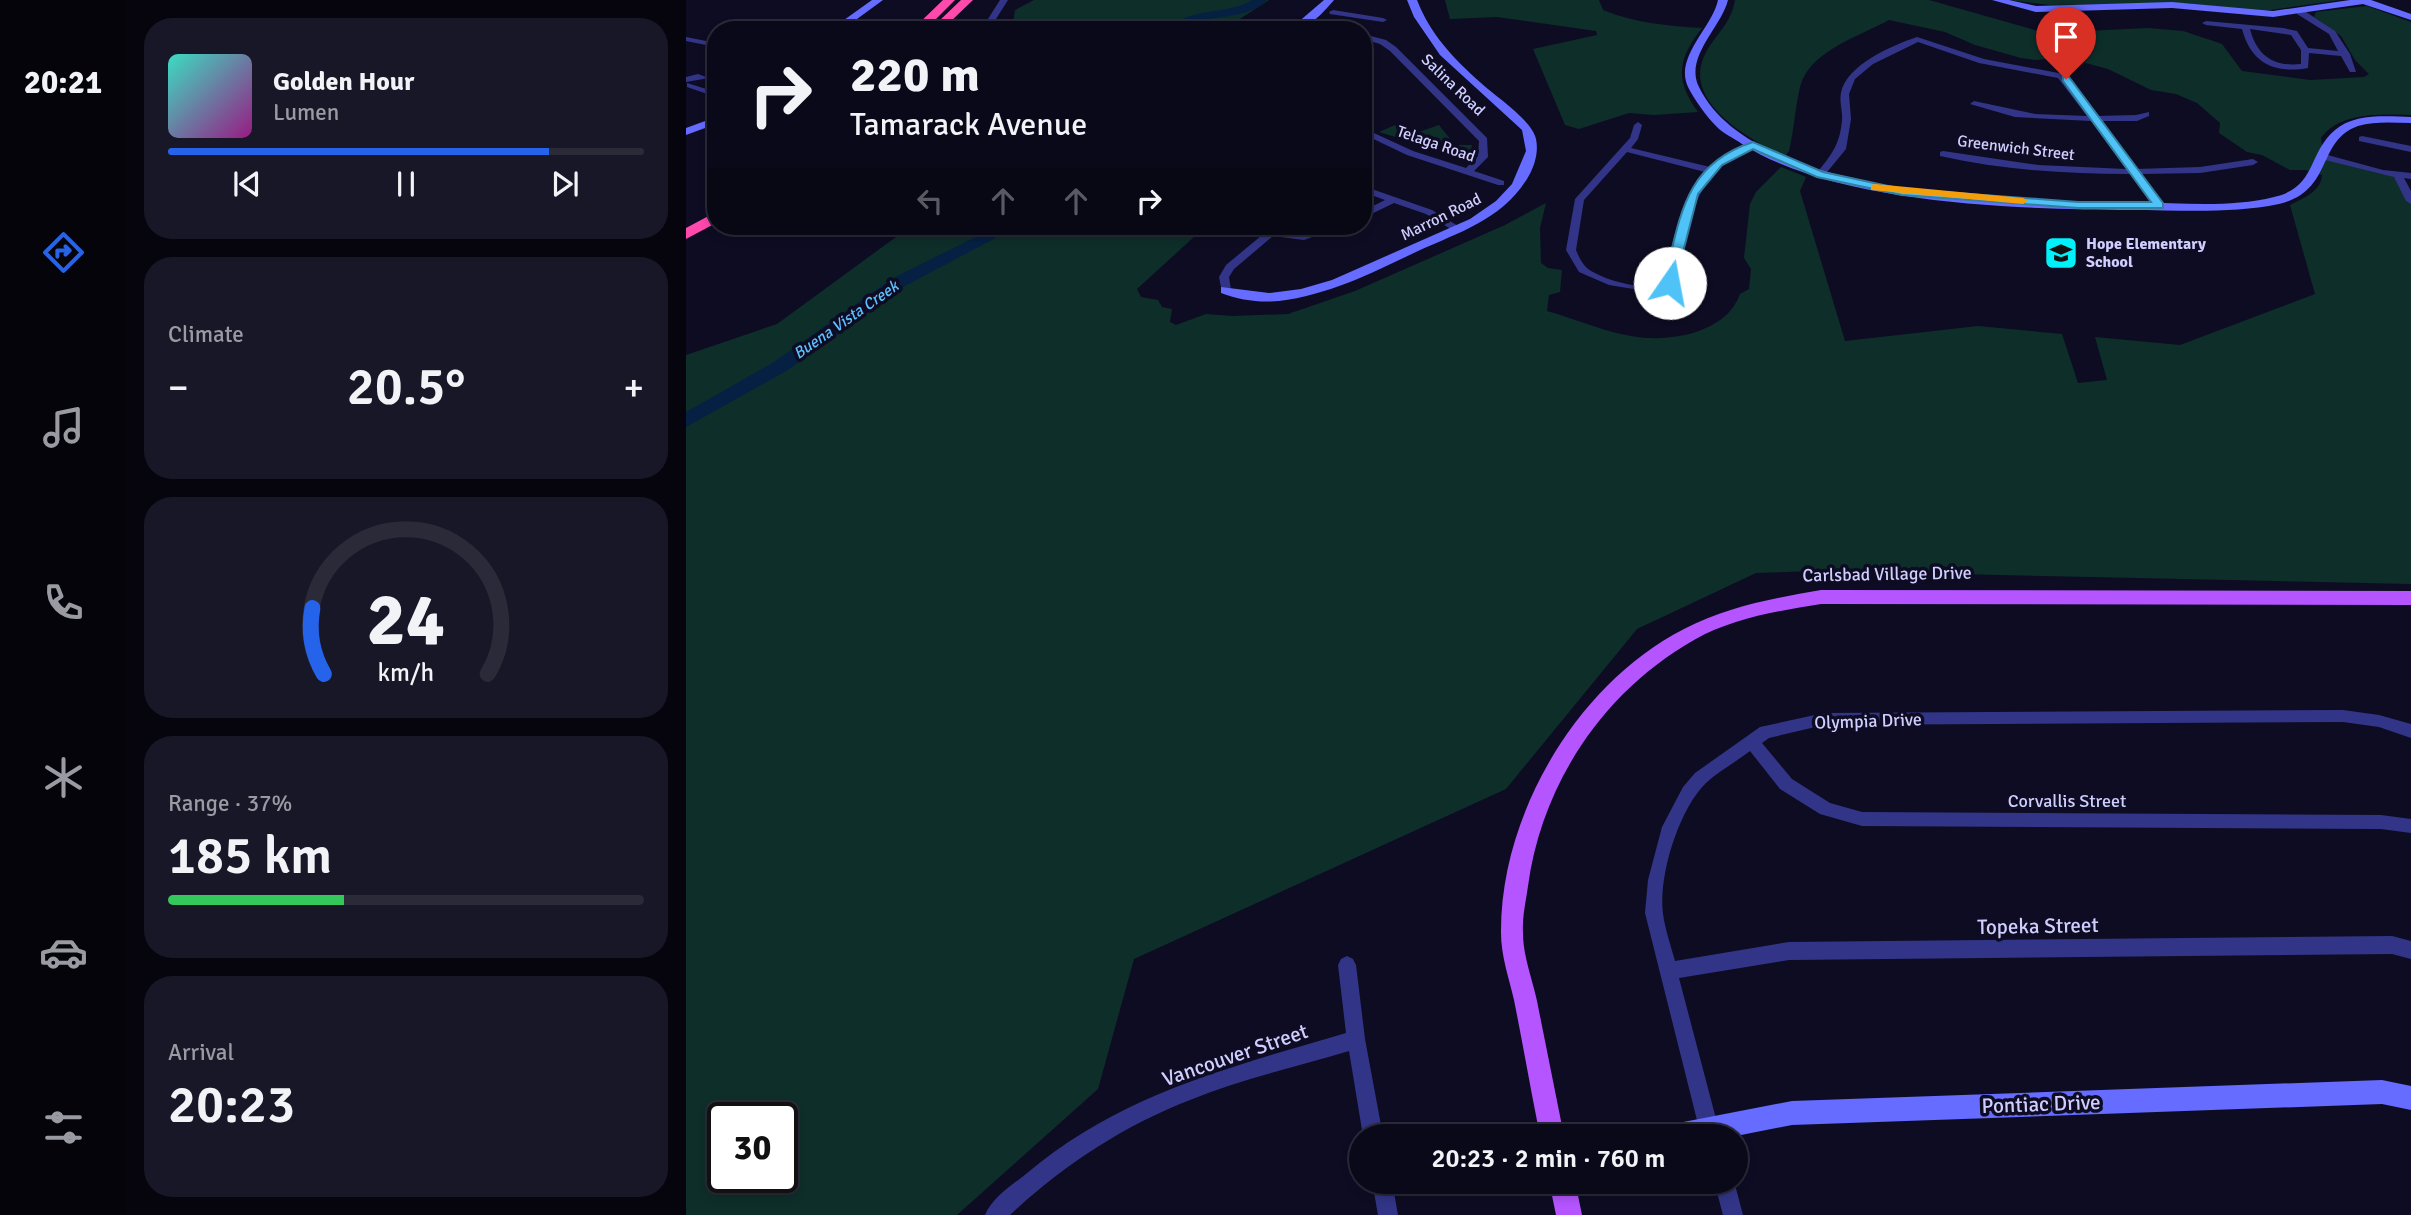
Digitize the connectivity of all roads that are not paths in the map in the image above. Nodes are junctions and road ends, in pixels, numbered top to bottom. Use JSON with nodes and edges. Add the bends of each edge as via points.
{"nodes":[{"id":1,"x":878,"y":0,"type":"edge"},
{"id":2,"x":949,"y":0,"type":"edge"},
{"id":3,"x":967,"y":0,"type":"edge"},
{"id":4,"x":1004,"y":0,"type":"edge"},
{"id":5,"x":1329,"y":0,"type":"edge"},
{"id":6,"x":1412,"y":0,"type":"edge"},
{"id":7,"x":1723,"y":0,"type":"edge"},
{"id":8,"x":1997,"y":0,"type":"edge"},
{"id":9,"x":1333,"y":12,"type":"dead end"},
{"id":10,"x":2300,"y":12,"type":"junction"},
{"id":11,"x":1390,"y":13,"type":"dead end"},
{"id":12,"x":2411,"y":18,"type":"edge"},
{"id":13,"x":1382,"y":20,"type":"junction"},
{"id":14,"x":848,"y":21,"type":"edge"},
{"id":15,"x":928,"y":21,"type":"edge"},
{"id":16,"x":946,"y":21,"type":"edge"},
{"id":17,"x":991,"y":21,"type":"edge"},
{"id":18,"x":1304,"y":21,"type":"edge"},
{"id":19,"x":2206,"y":23,"type":"dead end"},
{"id":20,"x":2246,"y":28,"type":"junction"},
{"id":21,"x":1372,"y":29,"type":"edge"},
{"id":22,"x":1372,"y":39,"type":"edge"},
{"id":23,"x":687,"y":40,"type":"edge"},
{"id":24,"x":707,"y":43,"type":"edge"},
{"id":25,"x":2305,"y":50,"type":"junction"},
{"id":26,"x":2346,"y":54,"type":"junction"},
{"id":27,"x":2353,"y":71,"type":"dead end"},
{"id":28,"x":689,"y":80,"type":"edge"},
{"id":29,"x":707,"y":90,"type":"edge"},
{"id":30,"x":1974,"y":104,"type":"dead end"},
{"id":31,"x":2146,"y":114,"type":"dead end"},
{"id":32,"x":2094,"y":118,"type":"junction"},
{"id":33,"x":2411,"y":120,"type":"edge"},
{"id":34,"x":707,"y":124,"type":"edge"},
{"id":35,"x":1638,"y":125,"type":"dead end"},
{"id":36,"x":686,"y":132,"type":"edge"},
{"id":37,"x":1372,"y":136,"type":"edge"},
{"id":38,"x":1377,"y":139,"type":"junction"},
{"id":39,"x":2362,"y":139,"type":"dead end"},
{"id":40,"x":1372,"y":141,"type":"edge"},
{"id":41,"x":1753,"y":145,"type":"junction"},
{"id":42,"x":1625,"y":149,"type":"junction"},
{"id":43,"x":2411,"y":149,"type":"edge"},
{"id":44,"x":1942,"y":154,"type":"dead end"},
{"id":45,"x":2324,"y":157,"type":"junction"},
{"id":46,"x":2253,"y":162,"type":"dead end"},
{"id":47,"x":1710,"y":170,"type":"junction"},
{"id":48,"x":2132,"y":171,"type":"junction"},
{"id":49,"x":1468,"y":172,"type":"junction"},
{"id":50,"x":1820,"y":175,"type":"junction"},
{"id":51,"x":2398,"y":175,"type":"junction"},
{"id":52,"x":2411,"y":176,"type":"edge"},
{"id":53,"x":1501,"y":183,"type":"dead end"},
{"id":54,"x":2407,"y":186,"type":"edge"},
{"id":55,"x":1372,"y":192,"type":"edge"},
{"id":56,"x":1394,"y":199,"type":"junction"},
{"id":57,"x":2411,"y":201,"type":"edge"},
{"id":58,"x":707,"y":206,"type":"edge"},
{"id":59,"x":2159,"y":206,"type":"junction"},
{"id":60,"x":1372,"y":210,"type":"edge"},
{"id":61,"x":686,"y":219,"type":"edge"},
{"id":62,"x":707,"y":222,"type":"edge"},
{"id":63,"x":1458,"y":229,"type":"junction"},
{"id":64,"x":686,"y":235,"type":"edge"},
{"id":65,"x":1266,"y":235,"type":"edge"},
{"id":66,"x":1286,"y":235,"type":"edge"},
{"id":67,"x":1310,"y":235,"type":"edge"},
{"id":68,"x":1226,"y":290,"type":"joint"},
{"id":69,"x":2411,"y":598,"type":"edge"},
{"id":70,"x":2411,"y":731,"type":"edge"},
{"id":71,"x":1751,"y":741,"type":"junction"},
{"id":72,"x":2411,"y":827,"type":"edge"},
{"id":73,"x":2411,"y":950,"type":"edge"},
{"id":74,"x":1347,"y":965,"type":"dead end"},
{"id":75,"x":1667,"y":971,"type":"junction"},
{"id":76,"x":1356,"y":1039,"type":"junction"},
{"id":77,"x":2411,"y":1098,"type":"edge"},
{"id":78,"x":1371,"y":1124,"type":"edge"},
{"id":79,"x":1550,"y":1124,"type":"edge"},
{"id":80,"x":1707,"y":1124,"type":"edge"},
{"id":81,"x":1746,"y":1124,"type":"edge"},
{"id":82,"x":1384,"y":1194,"type":"edge"},
{"id":83,"x":1565,"y":1194,"type":"edge"},
{"id":84,"x":1727,"y":1194,"type":"edge"},
{"id":85,"x":995,"y":1215,"type":"edge"},
{"id":86,"x":1388,"y":1215,"type":"edge"},
{"id":87,"x":1569,"y":1215,"type":"edge"},
{"id":88,"x":1733,"y":1215,"type":"edge"}],
"edges":[{"from":1,"to":14,"type":"main road"},
{"from":2,"to":15,"type":"highway"},
{"from":3,"to":16,"type":"highway"},
{"from":4,"to":17,"type":"street"},
{"from":5,"to":18,"type":"main road"},
{"from":6,"to":63,"type":"main road","name":"Marron Road","via":[[1416,16],[1437,47],[1531,136],[1528,161],[1516,188],[1494,210]]},
{"from":7,"to":41,"type":"main road","via":[[1718,19],[1692,58],[1692,83],[1717,120]]},
{"from":8,"to":10,"type":"main road","via":[[2036,9],[2172,5]]},
{"from":9,"to":13,"type":"street"},
{"from":10,"to":12,"type":"main road","via":[[2363,1]]},
{"from":10,"to":26,"type":"street","via":[[2332,33]]},
{"from":11,"to":13,"type":"street"},
{"from":13,"to":21,"type":"street"},
{"from":19,"to":20,"type":"street"},
{"from":20,"to":25,"type":"street","via":[[2289,31]]},
{"from":20,"to":25,"type":"street","via":[[2249,43],[2266,62],[2305,66]]},
{"from":22,"to":49,"type":"street","name":"Salina Road","via":[[1393,49],[1484,140],[1483,157]]},
{"from":23,"to":24,"type":"street"},
{"from":25,"to":26,"type":"street"},
{"from":26,"to":27,"type":"street"},
{"from":28,"to":29,"type":"street"},
{"from":30,"to":32,"type":"street","via":[[2026,117]]},
{"from":31,"to":32,"type":"street"},
{"from":32,"to":48,"type":"street"},
{"from":32,"to":50,"type":"street","via":[[2061,76],[1982,61],[1917,39],[1870,62],[1851,78],[1841,149]]},
{"from":33,"to":45,"type":"main road","via":[[2371,121],[2341,130]]},
{"from":34,"to":36,"type":"main road"},
{"from":35,"to":42,"type":"street"},
{"from":37,"to":38,"type":"street","name":"Telaga Road"},
{"from":38,"to":40,"type":"street"},
{"from":38,"to":49,"type":"street","name":"Telaga Road"},
{"from":39,"to":43,"type":"street"},
{"from":41,"to":47,"type":"street"},
{"from":41,"to":50,"type":"main road"},
{"from":42,"to":47,"type":"street"},
{"from":42,"to":47,"type":"street","via":[[1580,199],[1571,250],[1584,270],[1619,284],[1657,290],[1670,283],[1690,200]]},
{"from":44,"to":48,"type":"street","name":"Greenwich Street","via":[[2069,170]]},
{"from":45,"to":51,"type":"street"},
{"from":45,"to":59,"type":"main road","via":[[2310,185],[2294,195],[2251,204]]},
{"from":46,"to":48,"type":"street","name":"Greenwich Street","via":[[2202,170]]},
{"from":48,"to":59,"type":"street"},
{"from":49,"to":53,"type":"street","name":"Telaga Road"},
{"from":50,"to":59,"type":"main road","via":[[1926,194]]},
{"from":51,"to":52,"type":"street"},
{"from":51,"to":54,"type":"street"},
{"from":54,"to":57,"type":"street"},
{"from":55,"to":56,"type":"street"},
{"from":56,"to":60,"type":"street"},
{"from":56,"to":63,"type":"street"},
{"from":58,"to":61,"type":"highway"},
{"from":62,"to":64,"type":"highway"},
{"from":63,"to":68,"type":"main road","name":"Marron Road","via":[[1306,292],[1261,298]]},
{"from":65,"to":68,"type":"street","via":[[1225,274]]},
{"from":66,"to":67,"type":"street"},
{"from":69,"to":79,"type":"main road","name":"Carlsbad Village Drive","via":[[1821,597],[1727,617],[1686,636],[1634,672],[1598,709],[1547,784],[1522,848],[1512,937]]},
{"from":70,"to":71,"type":"street","name":"Olympia Drive","via":[[2343,716],[1824,719],[1765,732]]},
{"from":71,"to":72,"type":"street","name":"Corvallis Street","via":[[1786,784],[1826,809],[1862,819],[2381,822]]},
{"from":71,"to":75,"type":"street","name":"Olympia Drive","via":[[1701,778],[1670,827],[1656,880],[1654,913]]},
{"from":73,"to":75,"type":"street","name":"Topeka Street","via":[[2392,945],[1789,951]]},
{"from":74,"to":76,"type":"street"},
{"from":75,"to":80,"type":"street","name":"Olympia Drive"},
{"from":76,"to":78,"type":"street"},
{"from":76,"to":85,"type":"street","name":"Vancouver Street","via":[[1190,1090],[1104,1131],[1057,1161]]},
{"from":77,"to":81,"type":"main road","name":"Pontiac Drive","via":[[2382,1092],[1792,1114]]},
{"from":82,"to":86,"type":"street"},
{"from":83,"to":87,"type":"main road"},
{"from":84,"to":88,"type":"street"}]}
